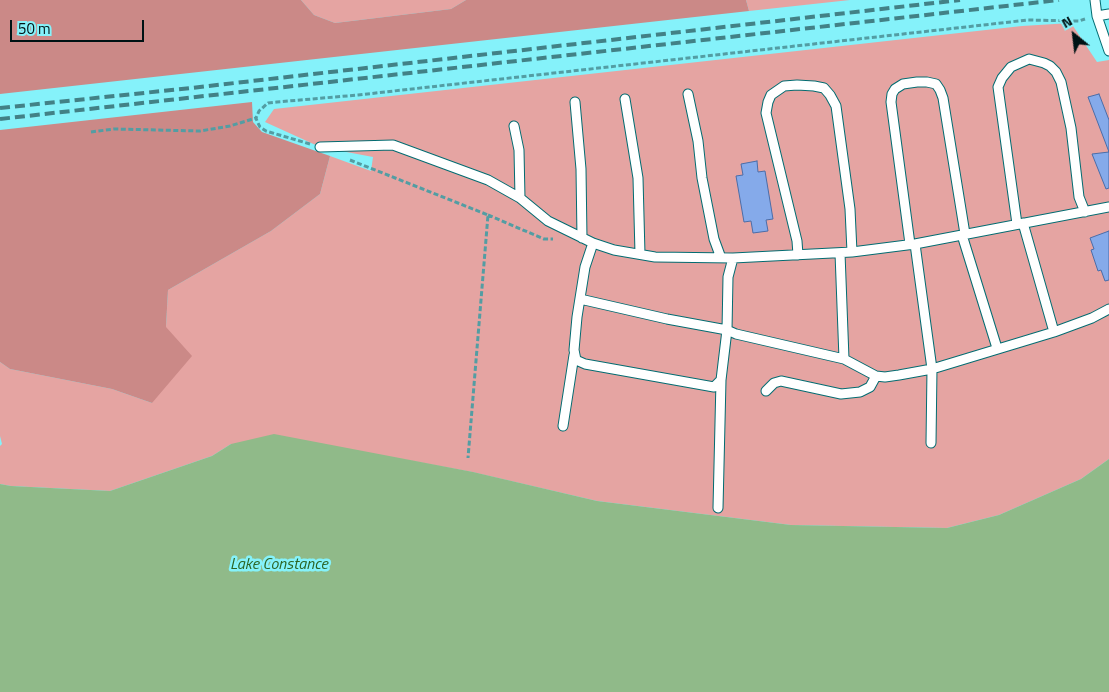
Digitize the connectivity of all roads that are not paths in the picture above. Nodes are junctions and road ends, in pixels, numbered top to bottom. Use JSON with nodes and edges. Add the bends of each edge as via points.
{"nodes":[{"id":1,"x":1095,"y":0,"type":"edge"},
{"id":2,"x":1109,"y":14,"type":"edge"},
{"id":3,"x":1097,"y":16,"type":"junction"},
{"id":4,"x":1109,"y":51,"type":"edge"},
{"id":5,"x":688,"y":94,"type":"dead end"},
{"id":6,"x":625,"y":99,"type":"dead end"},
{"id":7,"x":575,"y":102,"type":"dead end"},
{"id":8,"x":514,"y":126,"type":"dead end"},
{"id":9,"x":320,"y":147,"type":"road end"},
{"id":10,"x":520,"y":198,"type":"junction"},
{"id":11,"x":1109,"y":208,"type":"edge"},
{"id":12,"x":1085,"y":212,"type":"junction"},
{"id":13,"x":1020,"y":224,"type":"junction"},
{"id":14,"x":964,"y":234,"type":"junction"},
{"id":15,"x":582,"y":238,"type":"junction"},
{"id":16,"x":593,"y":243,"type":"junction"},
{"id":17,"x":913,"y":244,"type":"junction"},
{"id":18,"x":852,"y":252,"type":"junction"},
{"id":19,"x":840,"y":253,"type":"junction"},
{"id":20,"x":640,"y":254,"type":"junction"},
{"id":21,"x":798,"y":255,"type":"junction"},
{"id":22,"x":721,"y":258,"type":"junction"},
{"id":23,"x":733,"y":258,"type":"junction"},
{"id":24,"x":580,"y":299,"type":"junction"},
{"id":25,"x":1109,"y":309,"type":"edge"},
{"id":26,"x":728,"y":330,"type":"junction"},
{"id":27,"x":1054,"y":332,"type":"junction"},
{"id":28,"x":997,"y":348,"type":"junction"},
{"id":29,"x":574,"y":355,"type":"junction"},
{"id":30,"x":844,"y":358,"type":"junction"},
{"id":31,"x":932,"y":368,"type":"junction"},
{"id":32,"x":876,"y":376,"type":"junction"},
{"id":33,"x":721,"y":380,"type":"junction"},
{"id":34,"x":766,"y":391,"type":"dead end"},
{"id":35,"x":563,"y":426,"type":"dead end"},
{"id":36,"x":931,"y":443,"type":"dead end"},
{"id":37,"x":718,"y":508,"type":"dead end"}],
"edges":[{"from":1,"to":3,"type":"lane"},
{"from":2,"to":3,"type":"lane"},
{"from":3,"to":4,"type":"lane"},
{"from":5,"to":22,"type":"lane","via":[[714,239]]},
{"from":6,"to":20,"type":"lane","via":[[638,178]]},
{"from":7,"to":15,"type":"lane","via":[[581,169]]},
{"from":8,"to":10,"type":"lane","via":[[519,150]]},
{"from":9,"to":10,"type":"lane","via":[[393,145],[488,180]]},
{"from":10,"to":15,"type":"lane","via":[[548,221]]},
{"from":11,"to":12,"type":"lane"},
{"from":12,"to":13,"type":"lane"},
{"from":12,"to":13,"type":"lane","via":[[1079,197],[1061,82],[1050,66],[1029,59],[1011,67],[998,87]]},
{"from":13,"to":14,"type":"lane"},
{"from":13,"to":27,"type":"lane"},
{"from":14,"to":17,"type":"lane"},
{"from":14,"to":17,"type":"lane","via":[[940,90],[936,84],[926,82],[903,84],[895,89],[891,102]]},
{"from":14,"to":28,"type":"lane"},
{"from":15,"to":16,"type":"lane"},
{"from":16,"to":20,"type":"lane"},
{"from":16,"to":24,"type":"lane"},
{"from":17,"to":18,"type":"lane"},
{"from":17,"to":31,"type":"lane"},
{"from":18,"to":19,"type":"lane"},
{"from":18,"to":21,"type":"lane","via":[[850,209],[836,106],[824,88],[797,85],[784,86],[772,95],[766,113]]},
{"from":19,"to":21,"type":"lane"},
{"from":19,"to":30,"type":"lane"},
{"from":20,"to":22,"type":"lane"},
{"from":21,"to":23,"type":"lane"},
{"from":22,"to":23,"type":"lane"},
{"from":23,"to":26,"type":"lane","via":[[728,277]]},
{"from":24,"to":26,"type":"lane"},
{"from":24,"to":29,"type":"lane"},
{"from":25,"to":27,"type":"lane"},
{"from":26,"to":30,"type":"lane"},
{"from":26,"to":33,"type":"lane"},
{"from":27,"to":28,"type":"lane"},
{"from":28,"to":31,"type":"lane"},
{"from":29,"to":33,"type":"lane","via":[[576,360],[585,364],[714,387]]},
{"from":29,"to":35,"type":"lane"},
{"from":30,"to":32,"type":"lane"},
{"from":31,"to":32,"type":"lane"},
{"from":31,"to":36,"type":"lane"},
{"from":32,"to":34,"type":"lane","via":[[870,388],[860,392],[840,394],[781,381],[774,382]]},
{"from":33,"to":37,"type":"lane"}]}
